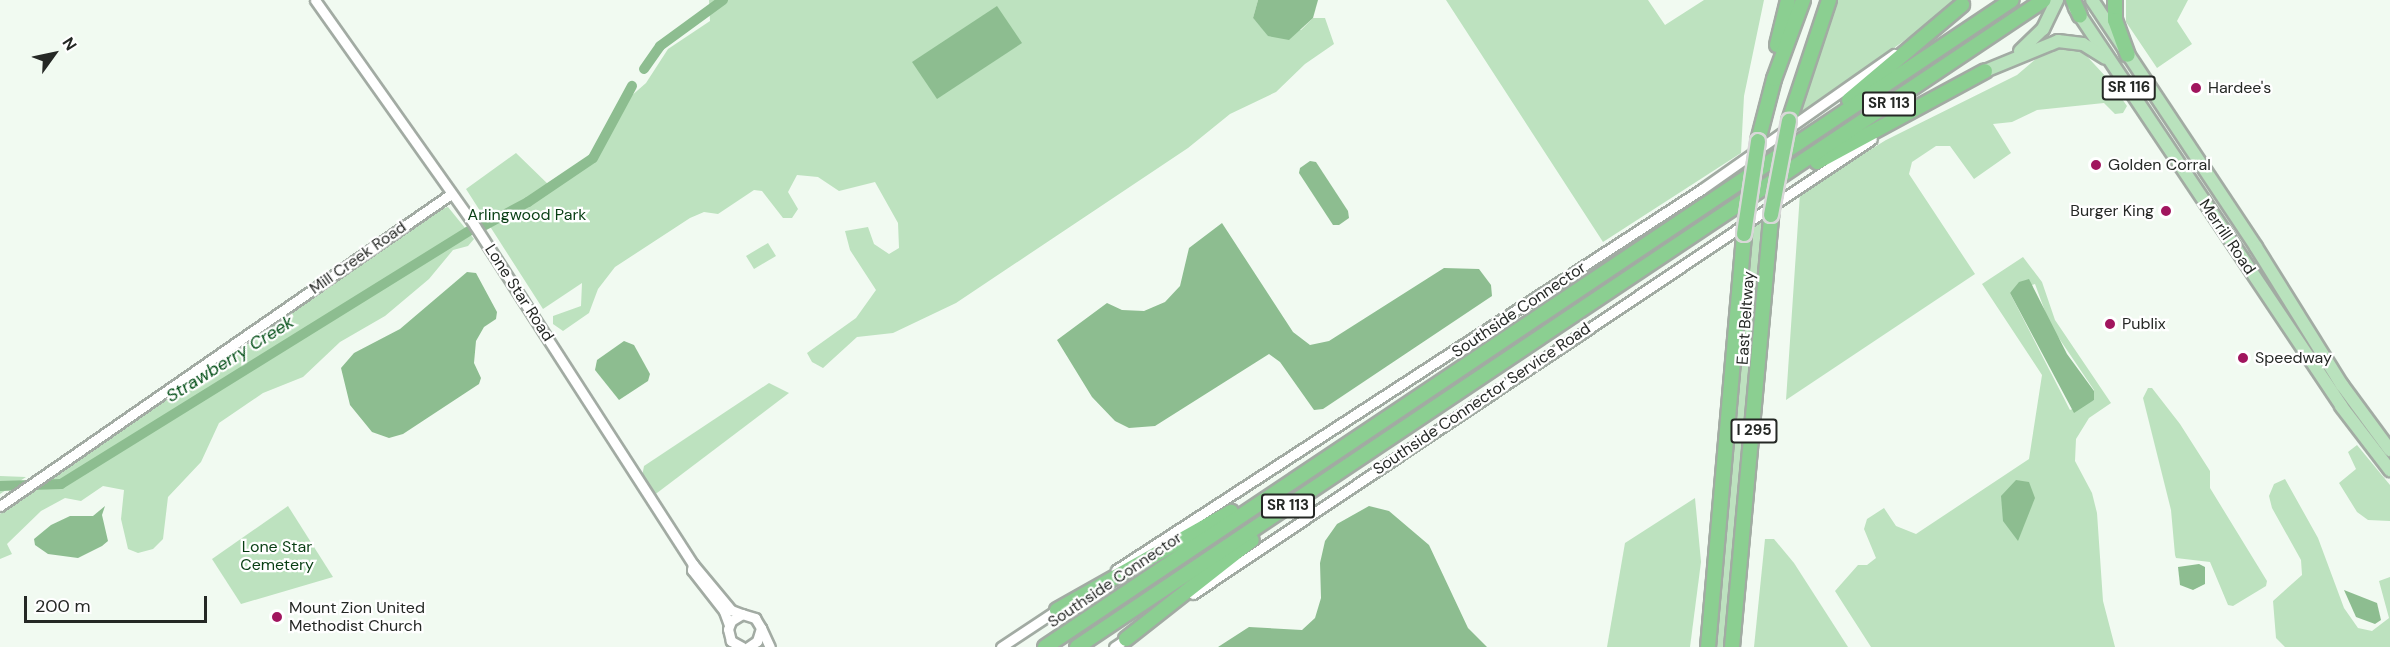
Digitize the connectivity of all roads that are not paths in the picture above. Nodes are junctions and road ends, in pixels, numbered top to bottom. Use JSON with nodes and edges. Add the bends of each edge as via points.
{"nodes":[{"id":1,"x":315,"y":0,"type":"edge"},
{"id":2,"x":1788,"y":0,"type":"edge"},
{"id":3,"x":1803,"y":0,"type":"edge"},
{"id":4,"x":1829,"y":0,"type":"edge"},
{"id":5,"x":2012,"y":0,"type":"edge"},
{"id":6,"x":2044,"y":0,"type":"edge"},
{"id":7,"x":2056,"y":0,"type":"edge"},
{"id":8,"x":2071,"y":0,"type":"edge"},
{"id":9,"x":2086,"y":0,"type":"edge"},
{"id":10,"x":2092,"y":0,"type":"edge"},
{"id":11,"x":2115,"y":0,"type":"edge"},
{"id":12,"x":1966,"y":3,"type":"edge"},
{"id":13,"x":2080,"y":16,"type":"junction"},
{"id":14,"x":2102,"y":16,"type":"junction"},
{"id":15,"x":2128,"y":54,"type":"junction"},
{"id":16,"x":2004,"y":62,"type":"junction"},
{"id":17,"x":1985,"y":71,"type":"junction"},
{"id":18,"x":2118,"y":72,"type":"junction"},
{"id":19,"x":1762,"y":123,"type":"junction"},
{"id":20,"x":1816,"y":130,"type":"junction"},
{"id":21,"x":2188,"y":145,"type":"junction"},
{"id":22,"x":2170,"y":150,"type":"junction"},
{"id":23,"x":451,"y":194,"type":"junction"},
{"id":24,"x":1734,"y":208,"type":"junction"},
{"id":25,"x":2231,"y":210,"type":"junction"},
{"id":26,"x":1500,"y":365,"type":"junction"},
{"id":27,"x":2390,"y":450,"type":"edge"},
{"id":28,"x":2390,"y":470,"type":"edge"},
{"id":29,"x":1289,"y":483,"type":"junction"},
{"id":30,"x":2,"y":505,"type":"edge"},
{"id":31,"x":693,"y":564,"type":"junction"},
{"id":32,"x":1057,"y":610,"type":"junction"},
{"id":33,"x":742,"y":614,"type":"junction"},
{"id":34,"x":729,"y":624,"type":"junction"},
{"id":35,"x":761,"y":628,"type":"junction"},
{"id":36,"x":1126,"y":639,"type":"junction"},
{"id":37,"x":742,"y":647,"type":"edge"},
{"id":38,"x":748,"y":647,"type":"edge"},
{"id":39,"x":770,"y":647,"type":"edge"},
{"id":40,"x":1001,"y":647,"type":"edge"},
{"id":41,"x":1045,"y":647,"type":"edge"},
{"id":42,"x":1077,"y":647,"type":"edge"},
{"id":43,"x":1114,"y":647,"type":"edge"},
{"id":44,"x":1708,"y":647,"type":"edge"},
{"id":45,"x":1732,"y":647,"type":"edge"}],
"edges":[{"from":1,"to":23,"type":"street","name":"Lone Star Road"},
{"from":2,"to":19,"type":"highway"},
{"from":3,"to":19,"type":"highway","name":"East Beltway","number":"I 295"},
{"from":4,"to":45,"type":"highway","name":"East Beltway","number":"I 295","bridge":true,"via":[[1789,121],[1771,215]]},
{"from":5,"to":20,"type":"highway","name":"Southside Connector","number":"SR 113"},
{"from":6,"to":24,"type":"highway","name":"Southside Connector","number":"SR 113"},
{"from":7,"to":16,"type":"main road","via":[[2035,40]]},
{"from":8,"to":13,"type":"highway"},
{"from":9,"to":14,"type":"main road"},
{"from":10,"to":14,"type":"main road","name":"Merrill Road","number":"SR 116"},
{"from":11,"to":15,"type":"highway","via":[[2115,20]]},
{"from":12,"to":20,"type":"highway"},
{"from":12,"to":32,"type":"street","name":"Southside Connector","via":[[1810,117]]},
{"from":13,"to":18,"type":"main road","name":"Merrill Road","number":"SR 116"},
{"from":13,"to":21,"type":"main road","via":[[2102,37],[2169,138]]},
{"from":14,"to":15,"type":"main road","name":"Merrill Road","number":"SR 116"},
{"from":15,"to":21,"type":"main road","name":"Merrill Road","number":"SR 116"},
{"from":16,"to":17,"type":"main road"},
{"from":16,"to":18,"type":"main road","via":[[2051,43],[2074,41],[2099,52]]},
{"from":17,"to":24,"type":"highway"},
{"from":17,"to":36,"type":"street","name":"Southside Connector Service Road","via":[[1851,153]]},
{"from":18,"to":22,"type":"main road","name":"Merrill Road","number":"SR 116"},
{"from":19,"to":44,"type":"highway","name":"East Beltway","number":"I 295","bridge":true,"via":[[1744,234]]},
{"from":20,"to":29,"type":"highway","name":"Southside Connector","number":"SR 113"},
{"from":21,"to":25,"type":"main road","name":"Merrill Road","number":"SR 116"},
{"from":22,"to":25,"type":"main road","via":[[2184,153],[2192,160]]},
{"from":22,"to":28,"type":"main road","name":"Merrill Road","number":"SR 116","via":[[2341,406]]},
{"from":23,"to":30,"type":"street","name":"Mill Creek Road"},
{"from":23,"to":31,"type":"street","name":"Lone Star Road"},
{"from":24,"to":26,"type":"highway","name":"Southside Connector","number":"SR 113"},
{"from":25,"to":27,"type":"main road","name":"Merrill Road","number":"SR 116","via":[[2342,385]]},
{"from":26,"to":36,"type":"highway","via":[[1249,543]]},
{"from":26,"to":42,"type":"highway","name":"Southside Connector","number":"SR 113"},
{"from":29,"to":32,"type":"highway","via":[[1271,489]]},
{"from":29,"to":41,"type":"highway","name":"Southside Connector","number":"SR 113"},
{"from":31,"to":33,"type":"street","name":"Lone Star Road","via":[[731,610]]},
{"from":31,"to":34,"type":"street","name":"Lone Star Road","via":[[692,570],[724,611]]},
{"from":32,"to":40,"type":"street","name":"Southside Connector"},
{"from":33,"to":34,"type":"street"},
{"from":33,"to":35,"type":"street","name":"Lone Star Road","via":[[755,618]]},
{"from":34,"to":37,"type":"street","name":"Lone Star Road","via":[[731,641]]},
{"from":35,"to":38,"type":"street","via":[[757,641]]},
{"from":35,"to":39,"type":"street"},
{"from":36,"to":43,"type":"street","name":"Southside Connector Service Road"}]}
